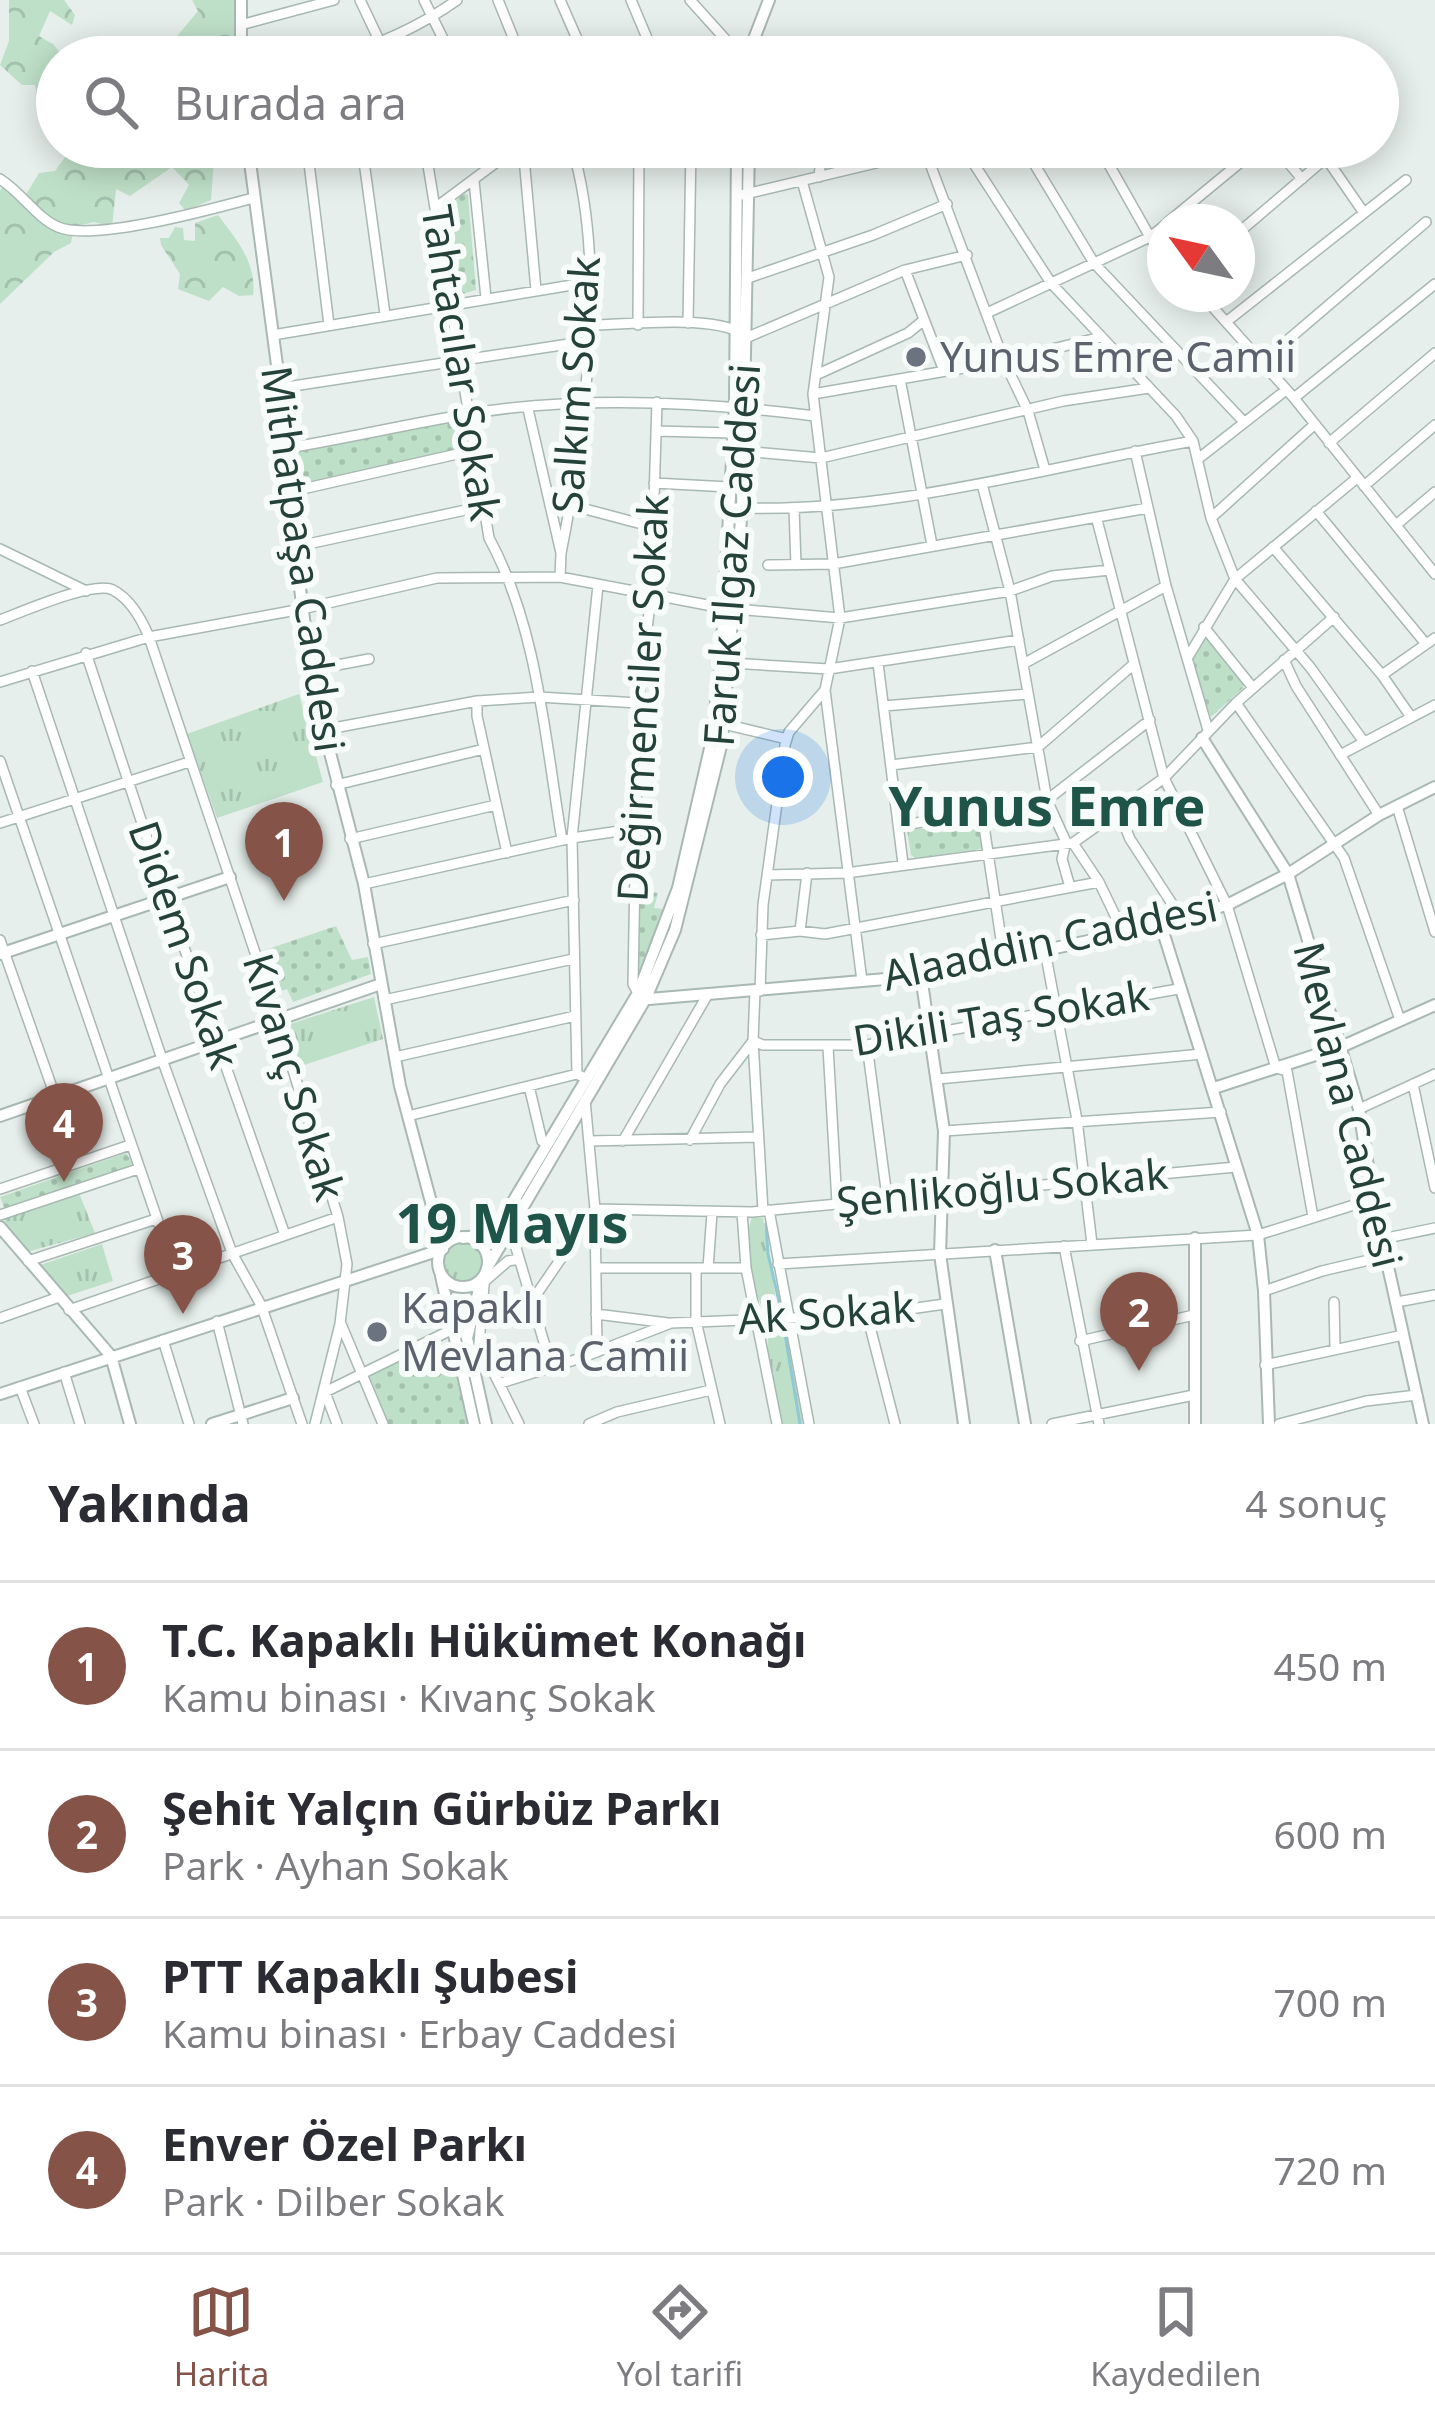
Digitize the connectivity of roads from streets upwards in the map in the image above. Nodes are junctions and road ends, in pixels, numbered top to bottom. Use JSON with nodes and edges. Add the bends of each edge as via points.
{"nodes":[{"id":1,"x":241,"y":0,"type":"edge"},
{"id":2,"x":334,"y":0,"type":"edge"},
{"id":3,"x":360,"y":0,"type":"edge"},
{"id":4,"x":424,"y":0,"type":"edge"},
{"id":5,"x":457,"y":0,"type":"edge"},
{"id":6,"x":498,"y":0,"type":"edge"},
{"id":7,"x":560,"y":0,"type":"edge"},
{"id":8,"x":631,"y":0,"type":"edge"},
{"id":9,"x":691,"y":0,"type":"edge"},
{"id":10,"x":769,"y":0,"type":"edge"},
{"id":11,"x":432,"y":18,"type":"junction"},
{"id":12,"x":244,"y":24,"type":"junction"},
{"id":13,"x":243,"y":36,"type":"edge"},
{"id":14,"x":376,"y":36,"type":"edge"},
{"id":15,"x":396,"y":36,"type":"edge"},
{"id":16,"x":441,"y":36,"type":"edge"},
{"id":17,"x":513,"y":36,"type":"edge"},
{"id":18,"x":576,"y":36,"type":"edge"},
{"id":19,"x":646,"y":36,"type":"edge"},
{"id":20,"x":723,"y":36,"type":"edge"},
{"id":21,"x":757,"y":36,"type":"edge"},
{"id":22,"x":250,"y":168,"type":"edge"},
{"id":23,"x":310,"y":168,"type":"edge"},
{"id":24,"x":365,"y":168,"type":"edge"},
{"id":25,"x":428,"y":168,"type":"edge"},
{"id":26,"x":485,"y":168,"type":"edge"},
{"id":27,"x":522,"y":168,"type":"edge"},
{"id":28,"x":576,"y":168,"type":"edge"},
{"id":29,"x":639,"y":168,"type":"edge"},
{"id":30,"x":691,"y":168,"type":"edge"},
{"id":31,"x":739,"y":168,"type":"edge"},
{"id":32,"x":746,"y":168,"type":"edge"},
{"id":33,"x":820,"y":168,"type":"edge"},
{"id":34,"x":860,"y":168,"type":"edge"},
{"id":35,"x":932,"y":168,"type":"edge"},
{"id":36,"x":977,"y":168,"type":"edge"},
{"id":37,"x":1037,"y":168,"type":"edge"},
{"id":38,"x":1111,"y":168,"type":"edge"},
{"id":39,"x":1234,"y":168,"type":"edge"},
{"id":40,"x":1292,"y":168,"type":"edge"},
{"id":41,"x":1314,"y":168,"type":"edge"},
{"id":42,"x":1333,"y":168,"type":"edge"},
{"id":43,"x":820,"y":177,"type":"junction"},
{"id":44,"x":0,"y":179,"type":"edge"},
{"id":45,"x":1301,"y":179,"type":"junction"},
{"id":46,"x":1406,"y":180,"type":"dead end"},
{"id":47,"x":474,"y":181,"type":"junction"},
{"id":48,"x":802,"y":181,"type":"junction"},
{"id":49,"x":742,"y":195,"type":"junction"},
{"id":50,"x":253,"y":198,"type":"junction"},
{"id":51,"x":946,"y":204,"type":"junction"},
{"id":52,"x":1190,"y":204,"type":"edge"},
{"id":53,"x":435,"y":208,"type":"junction"},
{"id":54,"x":1364,"y":213,"type":"junction"},
{"id":55,"x":1255,"y":219,"type":"edge"},
{"id":56,"x":1426,"y":222,"type":"dead end"},
{"id":57,"x":1147,"y":232,"type":"edge"},
{"id":58,"x":1147,"y":238,"type":"edge"},
{"id":59,"x":822,"y":252,"type":"junction"},
{"id":60,"x":967,"y":255,"type":"junction"},
{"id":61,"x":1094,"y":263,"type":"junction"},
{"id":62,"x":905,"y":270,"type":"junction"},
{"id":63,"x":748,"y":278,"type":"junction"},
{"id":64,"x":590,"y":282,"type":"junction"},
{"id":65,"x":1051,"y":283,"type":"junction"},
{"id":66,"x":1435,"y":284,"type":"edge"},
{"id":67,"x":536,"y":290,"type":"junction"},
{"id":68,"x":486,"y":298,"type":"junction"},
{"id":69,"x":451,"y":303,"type":"junction"},
{"id":70,"x":827,"y":306,"type":"junction"},
{"id":71,"x":1217,"y":312,"type":"edge"},
{"id":72,"x":987,"y":313,"type":"junction"},
{"id":73,"x":386,"y":314,"type":"junction"},
{"id":74,"x":924,"y":320,"type":"junction"},
{"id":75,"x":1226,"y":322,"type":"junction"},
{"id":76,"x":688,"y":323,"type":"junction"},
{"id":77,"x":329,"y":325,"type":"junction"},
{"id":78,"x":590,"y":325,"type":"junction"},
{"id":79,"x":638,"y":325,"type":"junction"},
{"id":80,"x":742,"y":333,"type":"junction"},
{"id":81,"x":273,"y":335,"type":"junction"},
{"id":82,"x":1102,"y":337,"type":"junction"},
{"id":83,"x":588,"y":341,"type":"junction"},
{"id":84,"x":1435,"y":353,"type":"edge"},
{"id":85,"x":460,"y":359,"type":"junction"},
{"id":86,"x":1004,"y":361,"type":"junction"},
{"id":87,"x":1262,"y":362,"type":"junction"},
{"id":88,"x":944,"y":371,"type":"junction"},
{"id":89,"x":816,"y":375,"type":"junction"},
{"id":90,"x":900,"y":379,"type":"junction"},
{"id":91,"x":280,"y":388,"type":"junction"},
{"id":92,"x":1149,"y":388,"type":"junction"},
{"id":93,"x":813,"y":394,"type":"junction"},
{"id":94,"x":1290,"y":394,"type":"junction"},
{"id":95,"x":657,"y":402,"type":"junction"},
{"id":96,"x":581,"y":405,"type":"junction"},
{"id":97,"x":740,"y":406,"type":"junction"},
{"id":98,"x":528,"y":409,"type":"junction"},
{"id":99,"x":1028,"y":411,"type":"junction"},
{"id":100,"x":469,"y":414,"type":"junction"},
{"id":101,"x":815,"y":416,"type":"junction"},
{"id":102,"x":1244,"y":422,"type":"junction"},
{"id":103,"x":1315,"y":424,"type":"junction"},
{"id":104,"x":1435,"y":425,"type":"edge"},
{"id":105,"x":656,"y":431,"type":"junction"},
{"id":106,"x":733,"y":433,"type":"junction"},
{"id":107,"x":912,"y":438,"type":"junction"},
{"id":108,"x":1193,"y":441,"type":"junction"},
{"id":109,"x":1329,"y":442,"type":"junction"},
{"id":110,"x":288,"y":448,"type":"junction"},
{"id":111,"x":475,"y":450,"type":"junction"},
{"id":112,"x":742,"y":451,"type":"junction"},
{"id":113,"x":1135,"y":451,"type":"junction"},
{"id":114,"x":820,"y":458,"type":"junction"},
{"id":115,"x":1198,"y":458,"type":"junction"},
{"id":116,"x":1045,"y":470,"type":"junction"},
{"id":117,"x":1360,"y":482,"type":"junction"},
{"id":118,"x":654,"y":483,"type":"junction"},
{"id":119,"x":982,"y":484,"type":"junction"},
{"id":120,"x":729,"y":487,"type":"junction"},
{"id":121,"x":289,"y":492,"type":"junction"},
{"id":122,"x":1435,"y":492,"type":"edge"},
{"id":123,"x":921,"y":495,"type":"junction"},
{"id":124,"x":570,"y":505,"type":"junction"},
{"id":125,"x":484,"y":506,"type":"junction"},
{"id":126,"x":728,"y":507,"type":"junction"},
{"id":127,"x":742,"y":508,"type":"junction"},
{"id":128,"x":794,"y":508,"type":"junction"},
{"id":129,"x":826,"y":508,"type":"junction"},
{"id":130,"x":1148,"y":508,"type":"junction"},
{"id":131,"x":1316,"y":512,"type":"junction"},
{"id":132,"x":1211,"y":518,"type":"junction"},
{"id":133,"x":1097,"y":520,"type":"junction"},
{"id":134,"x":1396,"y":525,"type":"junction"},
{"id":135,"x":653,"y":527,"type":"junction"},
{"id":136,"x":996,"y":534,"type":"junction"},
{"id":137,"x":932,"y":545,"type":"junction"},
{"id":138,"x":294,"y":547,"type":"junction"},
{"id":139,"x":1273,"y":548,"type":"junction"},
{"id":140,"x":0,"y":549,"type":"edge"},
{"id":141,"x":561,"y":553,"type":"junction"},
{"id":142,"x":833,"y":564,"type":"junction"},
{"id":143,"x":796,"y":565,"type":"junction"},
{"id":144,"x":768,"y":566,"type":"dead end"},
{"id":145,"x":1109,"y":570,"type":"junction"},
{"id":146,"x":1435,"y":574,"type":"edge"},
{"id":147,"x":509,"y":575,"type":"junction"},
{"id":148,"x":560,"y":577,"type":"junction"},
{"id":149,"x":1235,"y":579,"type":"junction"},
{"id":150,"x":598,"y":586,"type":"junction"},
{"id":151,"x":1166,"y":586,"type":"junction"},
{"id":152,"x":86,"y":591,"type":"junction"},
{"id":153,"x":1010,"y":591,"type":"junction"},
{"id":154,"x":651,"y":596,"type":"junction"},
{"id":155,"x":729,"y":608,"type":"junction"},
{"id":156,"x":302,"y":609,"type":"junction"},
{"id":157,"x":1119,"y":609,"type":"junction"},
{"id":158,"x":1334,"y":617,"type":"junction"},
{"id":159,"x":840,"y":618,"type":"junction"},
{"id":160,"x":0,"y":620,"type":"edge"},
{"id":161,"x":1204,"y":627,"type":"junction"},
{"id":162,"x":148,"y":637,"type":"junction"},
{"id":163,"x":1018,"y":640,"type":"junction"},
{"id":164,"x":1430,"y":641,"type":"edge"},
{"id":165,"x":1293,"y":650,"type":"junction"},
{"id":166,"x":86,"y":653,"type":"junction"},
{"id":167,"x":1187,"y":657,"type":"junction"},
{"id":168,"x":369,"y":659,"type":"dead end"},
{"id":169,"x":1284,"y":660,"type":"junction"},
{"id":170,"x":731,"y":663,"type":"junction"},
{"id":171,"x":878,"y":663,"type":"junction"},
{"id":172,"x":1023,"y":664,"type":"junction"},
{"id":173,"x":1134,"y":664,"type":"junction"},
{"id":174,"x":829,"y":669,"type":"junction"},
{"id":175,"x":311,"y":670,"type":"junction"},
{"id":176,"x":32,"y":671,"type":"junction"},
{"id":177,"x":1382,"y":675,"type":"junction"},
{"id":178,"x":0,"y":682,"type":"edge"},
{"id":179,"x":1253,"y":688,"type":"junction"},
{"id":180,"x":825,"y":690,"type":"junction"},
{"id":181,"x":1028,"y":694,"type":"junction"},
{"id":182,"x":538,"y":697,"type":"junction"},
{"id":183,"x":477,"y":701,"type":"junction"},
{"id":184,"x":587,"y":701,"type":"junction"},
{"id":185,"x":638,"y":703,"type":"junction"},
{"id":186,"x":1236,"y":703,"type":"junction"},
{"id":187,"x":1435,"y":705,"type":"edge"},
{"id":188,"x":884,"y":706,"type":"junction"},
{"id":189,"x":1412,"y":717,"type":"junction"},
{"id":190,"x":1150,"y":720,"type":"junction"},
{"id":191,"x":724,"y":724,"type":"junction"},
{"id":192,"x":322,"y":730,"type":"junction"},
{"id":193,"x":1205,"y":734,"type":"junction"},
{"id":194,"x":787,"y":739,"type":"junction"},
{"id":195,"x":1364,"y":742,"type":"junction"},
{"id":196,"x":1038,"y":747,"type":"junction"},
{"id":197,"x":484,"y":749,"type":"junction"},
{"id":198,"x":1340,"y":755,"type":"junction"},
{"id":199,"x":0,"y":761,"type":"edge"},
{"id":200,"x":189,"y":762,"type":"junction"},
{"id":201,"x":891,"y":765,"type":"junction"},
{"id":202,"x":1164,"y":778,"type":"junction"},
{"id":203,"x":128,"y":782,"type":"junction"},
{"id":204,"x":336,"y":784,"type":"junction"},
{"id":205,"x":1435,"y":787,"type":"edge"},
{"id":206,"x":73,"y":799,"type":"junction"},
{"id":207,"x":1047,"y":800,"type":"junction"},
{"id":208,"x":496,"y":805,"type":"junction"},
{"id":209,"x":1397,"y":806,"type":"junction"},
{"id":210,"x":1119,"y":812,"type":"junction"},
{"id":211,"x":982,"y":813,"type":"junction"},
{"id":212,"x":1379,"y":815,"type":"junction"},
{"id":213,"x":17,"y":818,"type":"junction"},
{"id":214,"x":0,"y":824,"type":"edge"},
{"id":215,"x":898,"y":826,"type":"junction"},
{"id":216,"x":634,"y":829,"type":"junction"},
{"id":217,"x":350,"y":838,"type":"junction"},
{"id":218,"x":567,"y":839,"type":"junction"},
{"id":219,"x":1069,"y":843,"type":"junction"},
{"id":220,"x":1334,"y":844,"type":"junction"},
{"id":221,"x":507,"y":853,"type":"junction"},
{"id":222,"x":988,"y":853,"type":"junction"},
{"id":223,"x":903,"y":863,"type":"junction"},
{"id":224,"x":807,"y":873,"type":"junction"},
{"id":225,"x":846,"y":873,"type":"junction"},
{"id":226,"x":767,"y":874,"type":"junction"},
{"id":227,"x":1288,"y":874,"type":"junction"},
{"id":228,"x":230,"y":877,"type":"junction"},
{"id":229,"x":1099,"y":882,"type":"junction"},
{"id":230,"x":364,"y":884,"type":"junction"},
{"id":231,"x":1070,"y":887,"type":"junction"},
{"id":232,"x":167,"y":898,"type":"junction"},
{"id":233,"x":574,"y":901,"type":"junction"},
{"id":234,"x":996,"y":903,"type":"junction"},
{"id":235,"x":1227,"y":905,"type":"junction"},
{"id":236,"x":111,"y":916,"type":"junction"},
{"id":237,"x":1180,"y":916,"type":"junction"},
{"id":238,"x":1160,"y":922,"type":"junction"},
{"id":239,"x":855,"y":928,"type":"junction"},
{"id":240,"x":800,"y":932,"type":"junction"},
{"id":241,"x":1124,"y":932,"type":"junction"},
{"id":242,"x":1435,"y":932,"type":"edge"},
{"id":243,"x":58,"y":934,"type":"junction"},
{"id":244,"x":761,"y":935,"type":"junction"},
{"id":245,"x":373,"y":944,"type":"junction"},
{"id":246,"x":1,"y":949,"type":"edge"},
{"id":247,"x":1045,"y":951,"type":"junction"},
{"id":248,"x":574,"y":959,"type":"junction"},
{"id":249,"x":1004,"y":959,"type":"junction"},
{"id":250,"x":921,"y":976,"type":"junction"},
{"id":251,"x":862,"y":981,"type":"junction"},
{"id":252,"x":381,"y":984,"type":"junction"},
{"id":253,"x":1178,"y":989,"type":"junction"},
{"id":254,"x":757,"y":991,"type":"junction"},
{"id":255,"x":708,"y":994,"type":"junction"},
{"id":256,"x":642,"y":995,"type":"junction"},
{"id":257,"x":384,"y":1000,"type":"junction"},
{"id":258,"x":1435,"y":1005,"type":"edge"},
{"id":259,"x":1054,"y":1009,"type":"junction"},
{"id":260,"x":575,"y":1016,"type":"junction"},
{"id":261,"x":1400,"y":1020,"type":"junction"},
{"id":262,"x":278,"y":1021,"type":"junction"},
{"id":263,"x":933,"y":1035,"type":"junction"},
{"id":264,"x":753,"y":1040,"type":"junction"},
{"id":265,"x":217,"y":1042,"type":"junction"},
{"id":266,"x":868,"y":1045,"type":"junction"},
{"id":267,"x":1342,"y":1046,"type":"junction"},
{"id":268,"x":828,"y":1047,"type":"junction"},
{"id":269,"x":1202,"y":1054,"type":"junction"},
{"id":270,"x":394,"y":1057,"type":"junction"},
{"id":271,"x":163,"y":1062,"type":"junction"},
{"id":272,"x":1068,"y":1067,"type":"junction"},
{"id":273,"x":1276,"y":1068,"type":"junction"},
{"id":274,"x":1435,"y":1074,"type":"edge"},
{"id":275,"x":581,"y":1076,"type":"junction"},
{"id":276,"x":110,"y":1078,"type":"junction"},
{"id":277,"x":938,"y":1079,"type":"junction"},
{"id":278,"x":1413,"y":1084,"type":"junction"},
{"id":279,"x":529,"y":1086,"type":"junction"},
{"id":280,"x":1214,"y":1088,"type":"junction"},
{"id":281,"x":55,"y":1096,"type":"junction"},
{"id":282,"x":585,"y":1099,"type":"junction"},
{"id":283,"x":1359,"y":1109,"type":"junction"},
{"id":284,"x":1221,"y":1112,"type":"junction"},
{"id":285,"x":0,"y":1116,"type":"edge"},
{"id":286,"x":408,"y":1116,"type":"junction"},
{"id":287,"x":1077,"y":1120,"type":"junction"},
{"id":288,"x":944,"y":1131,"type":"junction"},
{"id":289,"x":758,"y":1137,"type":"junction"},
{"id":290,"x":690,"y":1140,"type":"junction"},
{"id":291,"x":589,"y":1141,"type":"junction"},
{"id":292,"x":623,"y":1141,"type":"junction"},
{"id":293,"x":546,"y":1144,"type":"junction"},
{"id":294,"x":130,"y":1145,"type":"junction"},
{"id":295,"x":1236,"y":1167,"type":"junction"},
{"id":296,"x":138,"y":1169,"type":"junction"},
{"id":297,"x":1082,"y":1179,"type":"junction"},
{"id":298,"x":1435,"y":1188,"type":"edge"},
{"id":299,"x":0,"y":1189,"type":"edge"},
{"id":300,"x":940,"y":1193,"type":"junction"},
{"id":301,"x":887,"y":1197,"type":"junction"},
{"id":302,"x":1373,"y":1199,"type":"junction"},
{"id":303,"x":837,"y":1203,"type":"junction"},
{"id":304,"x":595,"y":1210,"type":"junction"},
{"id":305,"x":766,"y":1210,"type":"junction"},
{"id":306,"x":742,"y":1212,"type":"junction"},
{"id":307,"x":712,"y":1213,"type":"junction"},
{"id":308,"x":0,"y":1215,"type":"edge"},
{"id":309,"x":338,"y":1217,"type":"junction"},
{"id":310,"x":1313,"y":1217,"type":"junction"},
{"id":311,"x":156,"y":1219,"type":"junction"},
{"id":312,"x":0,"y":1227,"type":"edge"},
{"id":313,"x":1435,"y":1228,"type":"edge"},
{"id":314,"x":511,"y":1232,"type":"junction"},
{"id":315,"x":285,"y":1235,"type":"junction"},
{"id":316,"x":1258,"y":1235,"type":"junction"},
{"id":317,"x":463,"y":1238,"type":"junction"},
{"id":318,"x":1382,"y":1239,"type":"junction"},
{"id":319,"x":1092,"y":1244,"type":"junction"},
{"id":320,"x":1195,"y":1244,"type":"junction"},
{"id":321,"x":1064,"y":1246,"type":"junction"},
{"id":322,"x":443,"y":1248,"type":"junction"},
{"id":323,"x":994,"y":1250,"type":"junction"},
{"id":324,"x":232,"y":1253,"type":"junction"},
{"id":325,"x":940,"y":1254,"type":"junction"},
{"id":326,"x":1386,"y":1256,"type":"junction"},
{"id":327,"x":519,"y":1259,"type":"junction"},
{"id":328,"x":28,"y":1261,"type":"junction"},
{"id":329,"x":778,"y":1264,"type":"junction"},
{"id":330,"x":596,"y":1268,"type":"junction"},
{"id":331,"x":702,"y":1268,"type":"junction"},
{"id":332,"x":746,"y":1268,"type":"junction"},
{"id":333,"x":176,"y":1271,"type":"junction"},
{"id":334,"x":441,"y":1273,"type":"junction"},
{"id":335,"x":484,"y":1276,"type":"junction"},
{"id":336,"x":344,"y":1280,"type":"junction"},
{"id":337,"x":1264,"y":1291,"type":"junction"},
{"id":338,"x":1435,"y":1295,"type":"edge"},
{"id":339,"x":59,"y":1297,"type":"junction"},
{"id":340,"x":534,"y":1298,"type":"junction"},
{"id":341,"x":1334,"y":1302,"type":"dead end"},
{"id":342,"x":1397,"y":1302,"type":"junction"},
{"id":343,"x":945,"y":1304,"type":"junction"},
{"id":344,"x":261,"y":1305,"type":"junction"},
{"id":345,"x":69,"y":1310,"type":"junction"},
{"id":346,"x":596,"y":1314,"type":"junction"},
{"id":347,"x":867,"y":1315,"type":"junction"},
{"id":348,"x":1192,"y":1315,"type":"junction"},
{"id":349,"x":0,"y":1318,"type":"edge"},
{"id":350,"x":788,"y":1319,"type":"junction"},
{"id":351,"x":755,"y":1320,"type":"junction"},
{"id":352,"x":217,"y":1321,"type":"junction"},
{"id":353,"x":696,"y":1321,"type":"junction"},
{"id":354,"x":671,"y":1323,"type":"junction"},
{"id":355,"x":340,"y":1324,"type":"junction"},
{"id":356,"x":453,"y":1329,"type":"junction"},
{"id":357,"x":1403,"y":1335,"type":"junction"},
{"id":358,"x":163,"y":1340,"type":"junction"},
{"id":359,"x":1080,"y":1341,"type":"junction"},
{"id":360,"x":1335,"y":1347,"type":"junction"},
{"id":361,"x":597,"y":1352,"type":"junction"},
{"id":362,"x":111,"y":1356,"type":"junction"},
{"id":363,"x":1264,"y":1365,"type":"junction"},
{"id":364,"x":551,"y":1366,"type":"junction"},
{"id":365,"x":64,"y":1372,"type":"junction"},
{"id":366,"x":362,"y":1374,"type":"junction"},
{"id":367,"x":501,"y":1383,"type":"junction"},
{"id":368,"x":20,"y":1387,"type":"junction"},
{"id":369,"x":711,"y":1390,"type":"junction"},
{"id":370,"x":325,"y":1392,"type":"junction"},
{"id":371,"x":0,"y":1394,"type":"edge"},
{"id":372,"x":1417,"y":1395,"type":"junction"},
{"id":373,"x":1192,"y":1396,"type":"junction"},
{"id":374,"x":293,"y":1398,"type":"junction"},
{"id":375,"x":242,"y":1420,"type":"edge"},
{"id":376,"x":1098,"y":1420,"type":"edge"},
{"id":377,"x":34,"y":1424,"type":"edge"},
{"id":378,"x":80,"y":1424,"type":"edge"},
{"id":379,"x":130,"y":1424,"type":"edge"},
{"id":380,"x":189,"y":1424,"type":"edge"},
{"id":381,"x":212,"y":1424,"type":"edge"},
{"id":382,"x":302,"y":1424,"type":"edge"},
{"id":383,"x":315,"y":1424,"type":"edge"},
{"id":384,"x":337,"y":1424,"type":"edge"},
{"id":385,"x":383,"y":1424,"type":"edge"},
{"id":386,"x":474,"y":1424,"type":"edge"},
{"id":387,"x":486,"y":1424,"type":"edge"},
{"id":388,"x":519,"y":1424,"type":"edge"},
{"id":389,"x":589,"y":1424,"type":"edge"},
{"id":390,"x":720,"y":1424,"type":"edge"},
{"id":391,"x":777,"y":1424,"type":"edge"},
{"id":392,"x":809,"y":1424,"type":"edge"},
{"id":393,"x":895,"y":1424,"type":"edge"},
{"id":394,"x":964,"y":1424,"type":"edge"},
{"id":395,"x":1024,"y":1424,"type":"edge"},
{"id":396,"x":1052,"y":1424,"type":"edge"},
{"id":397,"x":1192,"y":1424,"type":"edge"},
{"id":398,"x":1269,"y":1424,"type":"edge"},
{"id":399,"x":1279,"y":1424,"type":"edge"},
{"id":400,"x":1423,"y":1424,"type":"edge"}],
"edges":[{"from":1,"to":12,"type":"street"},
{"from":2,"to":12,"type":"street"},
{"from":3,"to":14,"type":"street"},
{"from":4,"to":11,"type":"street"},
{"from":5,"to":11,"type":"street"},
{"from":6,"to":17,"type":"street"},
{"from":7,"to":18,"type":"street"},
{"from":8,"to":19,"type":"street"},
{"from":9,"to":20,"type":"street"},
{"from":10,"to":21,"type":"street"},
{"from":11,"to":15,"type":"street"},
{"from":11,"to":16,"type":"street"},
{"from":12,"to":13,"type":"street"},
{"from":22,"to":50,"type":"street","name":"Mithatpaşa Caddesi"},
{"from":23,"to":77,"type":"street"},
{"from":24,"to":73,"type":"street"},
{"from":25,"to":53,"type":"street","name":"Tahtacılar Sokak"},
{"from":26,"to":47,"type":"street"},
{"from":27,"to":67,"type":"street"},
{"from":28,"to":64,"type":"street","name":"Salkım Sokak"},
{"from":29,"to":79,"type":"street"},
{"from":30,"to":76,"type":"street"},
{"from":31,"to":49,"type":"street","name":"Faruk Ilgaz Caddesi"},
{"from":32,"to":49,"type":"street","name":"Faruk Ilgaz Caddesi"},
{"from":33,"to":43,"type":"street"},
{"from":34,"to":43,"type":"street"},
{"from":35,"to":51,"type":"street"},
{"from":36,"to":65,"type":"street"},
{"from":37,"to":61,"type":"street"},
{"from":38,"to":57,"type":"street"},
{"from":39,"to":52,"type":"street"},
{"from":40,"to":45,"type":"street"},
{"from":41,"to":45,"type":"street"},
{"from":42,"to":54,"type":"street"},
{"from":43,"to":48,"type":"street"},
{"from":44,"to":50,"type":"street","via":[[58,228],[80,232]]},
{"from":45,"to":55,"type":"street"},
{"from":46,"to":54,"type":"street"},
{"from":47,"to":53,"type":"street"},
{"from":47,"to":68,"type":"street"},
{"from":48,"to":49,"type":"street"},
{"from":48,"to":59,"type":"street"},
{"from":49,"to":63,"type":"street","name":"Faruk Ilgaz Caddesi"},
{"from":49,"to":80,"type":"street","name":"Faruk Ilgaz Caddesi"},
{"from":50,"to":81,"type":"street","name":"Mithatpaşa Caddesi"},
{"from":51,"to":59,"type":"street"},
{"from":51,"to":60,"type":"street"},
{"from":53,"to":69,"type":"street","name":"Tahtacılar Sokak"},
{"from":54,"to":75,"type":"street"},
{"from":56,"to":87,"type":"street"},
{"from":58,"to":61,"type":"street"},
{"from":59,"to":63,"type":"street"},
{"from":59,"to":70,"type":"street"},
{"from":60,"to":62,"type":"street"},
{"from":60,"to":72,"type":"street"},
{"from":61,"to":65,"type":"street"},
{"from":61,"to":102,"type":"street"},
{"from":62,"to":70,"type":"street"},
{"from":62,"to":74,"type":"street"},
{"from":63,"to":80,"type":"street","name":"Faruk Ilgaz Caddesi"},
{"from":64,"to":67,"type":"street"},
{"from":64,"to":78,"type":"street","name":"Salkım Sokak"},
{"from":65,"to":72,"type":"street"},
{"from":65,"to":82,"type":"street"},
{"from":66,"to":94,"type":"street"},
{"from":67,"to":68,"type":"street"},
{"from":68,"to":69,"type":"street"},
{"from":69,"to":73,"type":"street"},
{"from":69,"to":85,"type":"street","name":"Tahtacılar Sokak"},
{"from":70,"to":80,"type":"street"},
{"from":70,"to":89,"type":"street"},
{"from":71,"to":75,"type":"street"},
{"from":72,"to":86,"type":"street"},
{"from":73,"to":77,"type":"street"},
{"from":74,"to":88,"type":"street"},
{"from":74,"to":89,"type":"street"},
{"from":75,"to":87,"type":"street"},
{"from":76,"to":79,"type":"street"},
{"from":76,"to":80,"type":"street"},
{"from":77,"to":81,"type":"street"},
{"from":78,"to":79,"type":"street"},
{"from":78,"to":83,"type":"street","name":"Salkım Sokak"},
{"from":80,"to":97,"type":"street","name":"Faruk Ilgaz Caddesi"},
{"from":81,"to":91,"type":"street","name":"Mithatpaşa Caddesi"},
{"from":82,"to":86,"type":"street"},
{"from":82,"to":92,"type":"street"},
{"from":83,"to":85,"type":"street"},
{"from":83,"to":96,"type":"street","name":"Salkım Sokak"},
{"from":84,"to":109,"type":"street"},
{"from":85,"to":91,"type":"street"},
{"from":85,"to":100,"type":"street","name":"Tahtacılar Sokak"},
{"from":86,"to":88,"type":"street"},
{"from":86,"to":99,"type":"street"},
{"from":87,"to":94,"type":"street"},
{"from":88,"to":90,"type":"street"},
{"from":89,"to":93,"type":"street"},
{"from":90,"to":93,"type":"street"},
{"from":90,"to":107,"type":"street"},
{"from":91,"to":110,"type":"street","name":"Mithatpaşa Caddesi"},
{"from":92,"to":99,"type":"street"},
{"from":92,"to":108,"type":"street"},
{"from":93,"to":101,"type":"street"},
{"from":94,"to":102,"type":"street"},
{"from":94,"to":103,"type":"street"},
{"from":95,"to":96,"type":"street"},
{"from":95,"to":97,"type":"street"},
{"from":95,"to":105,"type":"street","name":"Değirmenciler Sokak"},
{"from":96,"to":98,"type":"street"},
{"from":96,"to":124,"type":"street","name":"Salkım Sokak"},
{"from":97,"to":101,"type":"street"},
{"from":97,"to":106,"type":"street","name":"Faruk Ilgaz Caddesi"},
{"from":97,"to":112,"type":"street","name":"Faruk Ilgaz Caddesi"},
{"from":98,"to":100,"type":"street"},
{"from":98,"to":141,"type":"street"},
{"from":99,"to":107,"type":"street"},
{"from":99,"to":116,"type":"street"},
{"from":100,"to":110,"type":"street"},
{"from":100,"to":111,"type":"street","name":"Tahtacılar Sokak"},
{"from":101,"to":114,"type":"street"},
{"from":102,"to":115,"type":"street"},
{"from":103,"to":109,"type":"street"},
{"from":103,"to":132,"type":"street"},
{"from":104,"to":117,"type":"street"},
{"from":105,"to":106,"type":"street"},
{"from":105,"to":118,"type":"street","name":"Değirmenciler Sokak"},
{"from":106,"to":120,"type":"street","name":"Faruk Ilgaz Caddesi"},
{"from":107,"to":114,"type":"street"},
{"from":107,"to":123,"type":"street"},
{"from":108,"to":113,"type":"street"},
{"from":108,"to":115,"type":"street"},
{"from":109,"to":117,"type":"street"},
{"from":110,"to":121,"type":"street","name":"Mithatpaşa Caddesi"},
{"from":111,"to":121,"type":"street"},
{"from":111,"to":125,"type":"street","name":"Tahtacılar Sokak"},
{"from":112,"to":114,"type":"street"},
{"from":112,"to":127,"type":"street","name":"Faruk Ilgaz Caddesi"},
{"from":113,"to":116,"type":"street"},
{"from":113,"to":130,"type":"street"},
{"from":114,"to":129,"type":"street"},
{"from":115,"to":132,"type":"street"},
{"from":116,"to":119,"type":"street"},
{"from":117,"to":131,"type":"street"},
{"from":117,"to":134,"type":"street"},
{"from":118,"to":120,"type":"street"},
{"from":118,"to":135,"type":"street","name":"Değirmenciler Sokak"},
{"from":119,"to":123,"type":"street"},
{"from":119,"to":136,"type":"street"},
{"from":120,"to":126,"type":"street","name":"Faruk Ilgaz Caddesi"},
{"from":121,"to":138,"type":"street","name":"Mithatpaşa Caddesi"},
{"from":122,"to":134,"type":"street"},
{"from":123,"to":129,"type":"street"},
{"from":123,"to":137,"type":"street"},
{"from":124,"to":135,"type":"street"},
{"from":124,"to":141,"type":"street","name":"Salkım Sokak"},
{"from":125,"to":138,"type":"street"},
{"from":125,"to":147,"type":"street","name":"Tahtacılar Sokak","via":[[489,538]]},
{"from":126,"to":127,"type":"street"},
{"from":126,"to":155,"type":"street","name":"Faruk Ilgaz Caddesi"},
{"from":127,"to":128,"type":"street"},
{"from":127,"to":155,"type":"street","name":"Faruk Ilgaz Caddesi"},
{"from":128,"to":129,"type":"street"},
{"from":128,"to":143,"type":"street"},
{"from":129,"to":142,"type":"street"},
{"from":130,"to":133,"type":"street"},
{"from":130,"to":151,"type":"street"},
{"from":131,"to":139,"type":"street"},
{"from":131,"to":164,"type":"street"},
{"from":132,"to":149,"type":"street"},
{"from":133,"to":136,"type":"street"},
{"from":133,"to":145,"type":"street"},
{"from":134,"to":146,"type":"street"},
{"from":135,"to":154,"type":"street","name":"Değirmenciler Sokak"},
{"from":136,"to":137,"type":"street"},
{"from":136,"to":153,"type":"street"},
{"from":137,"to":142,"type":"street"},
{"from":138,"to":156,"type":"street","name":"Mithatpaşa Caddesi"},
{"from":139,"to":149,"type":"street"},
{"from":139,"to":158,"type":"street"},
{"from":140,"to":152,"type":"street"},
{"from":141,"to":148,"type":"street"},
{"from":142,"to":143,"type":"street"},
{"from":142,"to":159,"type":"street"},
{"from":143,"to":144,"type":"street"},
{"from":145,"to":153,"type":"street"},
{"from":145,"to":157,"type":"street"},
{"from":147,"to":148,"type":"street"},
{"from":147,"to":156,"type":"street","via":[[437,578]]},
{"from":147,"to":182,"type":"street","name":"Tahtacılar Sokak"},
{"from":148,"to":150,"type":"street"},
{"from":149,"to":161,"type":"street"},
{"from":149,"to":165,"type":"street"},
{"from":150,"to":154,"type":"street"},
{"from":150,"to":184,"type":"street"},
{"from":151,"to":157,"type":"street"},
{"from":151,"to":167,"type":"street"},
{"from":152,"to":160,"type":"street"},
{"from":152,"to":162,"type":"street","name":"Kıvanç Sokak","via":[[112,590]]},
{"from":153,"to":159,"type":"street"},
{"from":153,"to":163,"type":"street"},
{"from":154,"to":155,"type":"street"},
{"from":154,"to":185,"type":"street","name":"Değirmenciler Sokak"},
{"from":155,"to":159,"type":"street"},
{"from":155,"to":170,"type":"street","name":"Faruk Ilgaz Caddesi"},
{"from":155,"to":256,"type":"street","name":"Faruk Ilgaz Caddesi","via":[[711,744]]},
{"from":156,"to":162,"type":"street"},
{"from":156,"to":175,"type":"street","name":"Mithatpaşa Caddesi"},
{"from":157,"to":172,"type":"street"},
{"from":157,"to":173,"type":"street"},
{"from":158,"to":165,"type":"street"},
{"from":158,"to":177,"type":"street"},
{"from":159,"to":174,"type":"street"},
{"from":161,"to":167,"type":"street"},
{"from":161,"to":179,"type":"street"},
{"from":162,"to":166,"type":"street"},
{"from":162,"to":200,"type":"street","name":"Kıvanç Sokak"},
{"from":163,"to":171,"type":"street"},
{"from":163,"to":172,"type":"street"},
{"from":164,"to":177,"type":"street"},
{"from":165,"to":169,"type":"street"},
{"from":165,"to":195,"type":"street"},
{"from":166,"to":176,"type":"street"},
{"from":166,"to":203,"type":"street","name":"Didem Sokak"},
{"from":167,"to":193,"type":"street"},
{"from":168,"to":175,"type":"street"},
{"from":169,"to":179,"type":"street"},
{"from":169,"to":198,"type":"street"},
{"from":170,"to":174,"type":"street"},
{"from":170,"to":191,"type":"street","name":"Faruk Ilgaz Caddesi"},
{"from":171,"to":174,"type":"street"},
{"from":171,"to":188,"type":"street"},
{"from":172,"to":181,"type":"street"},
{"from":173,"to":190,"type":"street"},
{"from":173,"to":196,"type":"street"},
{"from":174,"to":180,"type":"street"},
{"from":175,"to":192,"type":"street","name":"Mithatpaşa Caddesi"},
{"from":176,"to":178,"type":"street"},
{"from":176,"to":206,"type":"street"},
{"from":177,"to":189,"type":"street"},
{"from":179,"to":186,"type":"street"},
{"from":180,"to":194,"type":"street"},
{"from":180,"to":225,"type":"street"},
{"from":181,"to":188,"type":"street"},
{"from":181,"to":196,"type":"street"},
{"from":182,"to":183,"type":"street"},
{"from":182,"to":184,"type":"street"},
{"from":182,"to":218,"type":"street","name":"Tahtacılar Sokak"},
{"from":183,"to":192,"type":"street"},
{"from":183,"to":197,"type":"street"},
{"from":184,"to":185,"type":"street"},
{"from":184,"to":218,"type":"street"},
{"from":185,"to":216,"type":"street","name":"Değirmenciler Sokak"},
{"from":186,"to":193,"type":"street"},
{"from":186,"to":220,"type":"street"},
{"from":187,"to":189,"type":"street"},
{"from":188,"to":201,"type":"street"},
{"from":189,"to":195,"type":"street"},
{"from":190,"to":202,"type":"street"},
{"from":190,"to":207,"type":"street"},
{"from":191,"to":194,"type":"street"},
{"from":191,"to":256,"type":"street","name":"Faruk Ilgaz Caddesi","via":[[675,930]]},
{"from":192,"to":204,"type":"street","name":"Mithatpaşa Caddesi"},
{"from":193,"to":202,"type":"street"},
{"from":193,"to":227,"type":"street","name":"Mevlana Caddesi"},
{"from":194,"to":226,"type":"street"},
{"from":195,"to":198,"type":"street"},
{"from":196,"to":201,"type":"street"},
{"from":196,"to":207,"type":"street"},
{"from":197,"to":204,"type":"street"},
{"from":197,"to":208,"type":"street"},
{"from":198,"to":212,"type":"street"},
{"from":199,"to":213,"type":"street"},
{"from":200,"to":203,"type":"street"},
{"from":200,"to":228,"type":"street","name":"Kıvanç Sokak"},
{"from":201,"to":215,"type":"street"},
{"from":202,"to":210,"type":"street"},
{"from":202,"to":235,"type":"street"},
{"from":203,"to":206,"type":"street"},
{"from":203,"to":232,"type":"street","name":"Didem Sokak"},
{"from":204,"to":217,"type":"street","name":"Mithatpaşa Caddesi"},
{"from":205,"to":209,"type":"street","name":"Alaaddin Caddesi"},
{"from":206,"to":213,"type":"street"},
{"from":206,"to":236,"type":"street"},
{"from":207,"to":211,"type":"street"},
{"from":207,"to":219,"type":"street"},
{"from":208,"to":217,"type":"street"},
{"from":208,"to":221,"type":"street"},
{"from":209,"to":212,"type":"street","name":"Alaaddin Caddesi"},
{"from":209,"to":242,"type":"street"},
{"from":210,"to":219,"type":"street"},
{"from":210,"to":237,"type":"street"},
{"from":211,"to":215,"type":"street"},
{"from":211,"to":222,"type":"street"},
{"from":212,"to":220,"type":"street","name":"Alaaddin Caddesi"},
{"from":213,"to":214,"type":"street"},
{"from":213,"to":243,"type":"street"},
{"from":215,"to":223,"type":"street"},
{"from":216,"to":218,"type":"street"},
{"from":216,"to":256,"type":"street","name":"Değirmenciler Sokak","via":[[633,984]]},
{"from":217,"to":230,"type":"street","name":"Mithatpaşa Caddesi"},
{"from":218,"to":221,"type":"street"},
{"from":218,"to":233,"type":"street"},
{"from":219,"to":222,"type":"street"},
{"from":219,"to":229,"type":"street"},
{"from":219,"to":231,"type":"street","via":[[1062,859]]},
{"from":220,"to":227,"type":"street","name":"Alaaddin Caddesi"},
{"from":220,"to":261,"type":"street"},
{"from":221,"to":230,"type":"street"},
{"from":222,"to":223,"type":"street"},
{"from":222,"to":234,"type":"street"},
{"from":223,"to":225,"type":"street"},
{"from":224,"to":225,"type":"street"},
{"from":224,"to":226,"type":"street"},
{"from":224,"to":240,"type":"street"},
{"from":225,"to":239,"type":"street"},
{"from":226,"to":244,"type":"street"},
{"from":227,"to":235,"type":"street","name":"Alaaddin Caddesi"},
{"from":227,"to":267,"type":"street","name":"Mevlana Caddesi"},
{"from":228,"to":232,"type":"street"},
{"from":228,"to":262,"type":"street","name":"Kıvanç Sokak"},
{"from":229,"to":231,"type":"street"},
{"from":229,"to":241,"type":"street"},
{"from":230,"to":245,"type":"street","name":"Mithatpaşa Caddesi"},
{"from":231,"to":234,"type":"street"},
{"from":232,"to":236,"type":"street"},
{"from":232,"to":265,"type":"street","name":"Didem Sokak"},
{"from":233,"to":245,"type":"street"},
{"from":233,"to":248,"type":"street"},
{"from":234,"to":239,"type":"street"},
{"from":234,"to":249,"type":"street"},
{"from":235,"to":237,"type":"street","name":"Alaaddin Caddesi"},
{"from":235,"to":273,"type":"street"},
{"from":236,"to":243,"type":"street"},
{"from":236,"to":271,"type":"street"},
{"from":237,"to":238,"type":"street","name":"Alaaddin Caddesi"},
{"from":238,"to":241,"type":"street","name":"Alaaddin Caddesi"},
{"from":238,"to":253,"type":"street"},
{"from":239,"to":240,"type":"street"},
{"from":239,"to":251,"type":"street"},
{"from":240,"to":244,"type":"street"},
{"from":241,"to":247,"type":"street","name":"Alaaddin Caddesi"},
{"from":243,"to":246,"type":"street"},
{"from":243,"to":276,"type":"street"},
{"from":244,"to":254,"type":"street"},
{"from":245,"to":252,"type":"street","name":"Mithatpaşa Caddesi"},
{"from":246,"to":281,"type":"street"},
{"from":247,"to":249,"type":"street","name":"Alaaddin Caddesi"},
{"from":247,"to":259,"type":"street"},
{"from":248,"to":257,"type":"street"},
{"from":248,"to":260,"type":"street"},
{"from":249,"to":250,"type":"street","name":"Alaaddin Caddesi"},
{"from":250,"to":251,"type":"street","name":"Alaaddin Caddesi"},
{"from":250,"to":263,"type":"street"},
{"from":251,"to":254,"type":"street","name":"Alaaddin Caddesi"},
{"from":252,"to":257,"type":"street","name":"Mithatpaşa Caddesi"},
{"from":252,"to":262,"type":"street"},
{"from":253,"to":259,"type":"street","name":"Dikili Taş Sokak"},
{"from":253,"to":269,"type":"street"},
{"from":254,"to":255,"type":"street","name":"Alaaddin Caddesi"},
{"from":254,"to":264,"type":"street"},
{"from":255,"to":256,"type":"street","name":"Alaaddin Caddesi"},
{"from":255,"to":292,"type":"street"},
{"from":256,"to":275,"type":"street","name":"Faruk Ilgaz Caddesi"},
{"from":256,"to":282,"type":"street","name":"Faruk Ilgaz Caddesi"},
{"from":257,"to":270,"type":"street","name":"Mithatpaşa Caddesi"},
{"from":258,"to":261,"type":"street"},
{"from":259,"to":263,"type":"street","name":"Dikili Taş Sokak"},
{"from":259,"to":272,"type":"street"},
{"from":260,"to":270,"type":"street"},
{"from":260,"to":275,"type":"street"},
{"from":261,"to":267,"type":"street"},
{"from":262,"to":265,"type":"street"},
{"from":262,"to":309,"type":"street","name":"Kıvanç Sokak"},
{"from":263,"to":266,"type":"street","name":"Dikili Taş Sokak"},
{"from":263,"to":277,"type":"street"},
{"from":264,"to":268,"type":"street","name":"Dikili Taş Sokak"},
{"from":264,"to":289,"type":"street"},
{"from":264,"to":290,"type":"street"},
{"from":265,"to":271,"type":"street"},
{"from":265,"to":315,"type":"street","name":"Didem Sokak"},
{"from":266,"to":268,"type":"street","name":"Dikili Taş Sokak"},
{"from":266,"to":301,"type":"street"},
{"from":267,"to":273,"type":"street"},
{"from":267,"to":283,"type":"street","name":"Mevlana Caddesi"},
{"from":268,"to":303,"type":"street"},
{"from":269,"to":272,"type":"street"},
{"from":269,"to":280,"type":"street"},
{"from":270,"to":286,"type":"street","name":"Mithatpaşa Caddesi"},
{"from":271,"to":276,"type":"street"},
{"from":271,"to":324,"type":"street"},
{"from":272,"to":277,"type":"street"},
{"from":272,"to":287,"type":"street"},
{"from":273,"to":280,"type":"street"},
{"from":273,"to":310,"type":"street","via":[[1287,1071]]},
{"from":274,"to":278,"type":"street"},
{"from":275,"to":279,"type":"street"},
{"from":275,"to":293,"type":"street","name":"Faruk Ilgaz Caddesi"},
{"from":276,"to":281,"type":"street"},
{"from":276,"to":294,"type":"street"},
{"from":277,"to":288,"type":"street"},
{"from":278,"to":283,"type":"street"},
{"from":278,"to":298,"type":"street"},
{"from":279,"to":286,"type":"street"},
{"from":279,"to":293,"type":"street"},
{"from":280,"to":284,"type":"street"},
{"from":281,"to":285,"type":"street"},
{"from":282,"to":291,"type":"street"},
{"from":282,"to":314,"type":"street","name":"Faruk Ilgaz Caddesi"},
{"from":283,"to":302,"type":"street","name":"Mevlana Caddesi"},
{"from":284,"to":287,"type":"street"},
{"from":284,"to":295,"type":"street"},
{"from":286,"to":322,"type":"street","name":"Mithatpaşa Caddesi"},
{"from":287,"to":288,"type":"street"},
{"from":287,"to":297,"type":"street"},
{"from":288,"to":300,"type":"street"},
{"from":289,"to":290,"type":"street"},
{"from":289,"to":305,"type":"street"},
{"from":290,"to":292,"type":"street"},
{"from":291,"to":292,"type":"street"},
{"from":291,"to":304,"type":"street"},
{"from":293,"to":317,"type":"street","name":"Faruk Ilgaz Caddesi","via":[[500,1225]]},
{"from":294,"to":296,"type":"street"},
{"from":294,"to":299,"type":"street"},
{"from":295,"to":297,"type":"street","name":"Şenlikoğlu Sokak"},
{"from":295,"to":316,"type":"street"},
{"from":296,"to":308,"type":"street"},
{"from":296,"to":311,"type":"street"},
{"from":297,"to":300,"type":"street","name":"Şenlikoğlu Sokak"},
{"from":297,"to":319,"type":"street"},
{"from":300,"to":301,"type":"street","name":"Şenlikoğlu Sokak"},
{"from":300,"to":325,"type":"street"},
{"from":301,"to":303,"type":"street","name":"Şenlikoğlu Sokak"},
{"from":302,"to":310,"type":"street"},
{"from":302,"to":318,"type":"street","name":"Mevlana Caddesi"},
{"from":303,"to":305,"type":"street","name":"Şenlikoğlu Sokak"},
{"from":304,"to":307,"type":"street","name":"Şenlikoğlu Sokak"},
{"from":304,"to":330,"type":"street"},
{"from":304,"to":340,"type":"street"},
{"from":305,"to":306,"type":"street","name":"Şenlikoğlu Sokak"},
{"from":305,"to":329,"type":"street"},
{"from":306,"to":307,"type":"street","name":"Şenlikoğlu Sokak"},
{"from":306,"to":332,"type":"street"},
{"from":307,"to":331,"type":"street"},
{"from":309,"to":315,"type":"street"},
{"from":309,"to":336,"type":"street","name":"Kıvanç Sokak"},
{"from":310,"to":316,"type":"street"},
{"from":311,"to":328,"type":"street"},
{"from":311,"to":333,"type":"street"},
{"from":312,"to":328,"type":"street"},
{"from":313,"to":318,"type":"street"},
{"from":314,"to":327,"type":"street"},
{"from":314,"to":335,"type":"street","name":"Faruk Ilgaz Caddesi"},
{"from":315,"to":324,"type":"street"},
{"from":316,"to":320,"type":"street"},
{"from":316,"to":337,"type":"street"},
{"from":317,"to":322,"type":"street"},
{"from":317,"to":335,"type":"street","via":[[482,1247]]},
{"from":318,"to":326,"type":"street","name":"Mevlana Caddesi"},
{"from":319,"to":320,"type":"street"},
{"from":319,"to":321,"type":"street"},
{"from":320,"to":348,"type":"street"},
{"from":321,"to":323,"type":"street"},
{"from":321,"to":359,"type":"street"},
{"from":322,"to":334,"type":"street"},
{"from":322,"to":336,"type":"street"},
{"from":323,"to":325,"type":"street"},
{"from":323,"to":395,"type":"street"},
{"from":324,"to":333,"type":"street"},
{"from":324,"to":344,"type":"street"},
{"from":325,"to":329,"type":"street"},
{"from":325,"to":343,"type":"street"},
{"from":326,"to":337,"type":"street"},
{"from":326,"to":342,"type":"street","name":"Mevlana Caddesi"},
{"from":327,"to":335,"type":"street"},
{"from":327,"to":340,"type":"street"},
{"from":328,"to":339,"type":"street"},
{"from":329,"to":350,"type":"street"},
{"from":330,"to":331,"type":"street"},
{"from":330,"to":346,"type":"street"},
{"from":331,"to":332,"type":"street"},
{"from":331,"to":353,"type":"street"},
{"from":332,"to":351,"type":"street"},
{"from":333,"to":345,"type":"street"},
{"from":334,"to":335,"type":"street","via":[[459,1287]]},
{"from":334,"to":356,"type":"street"},
{"from":335,"to":367,"type":"street","via":[[478,1343]]},
{"from":335,"to":387,"type":"street","via":[[467,1338]]},
{"from":336,"to":344,"type":"street"},
{"from":336,"to":355,"type":"street","name":"Kıvanç Sokak"},
{"from":337,"to":363,"type":"street"},
{"from":338,"to":342,"type":"street"},
{"from":339,"to":345,"type":"street"},
{"from":339,"to":349,"type":"street"},
{"from":340,"to":364,"type":"street"},
{"from":341,"to":360,"type":"street"},
{"from":342,"to":357,"type":"street","name":"Mevlana Caddesi"},
{"from":343,"to":347,"type":"street","name":"Ak Sokak"},
{"from":343,"to":394,"type":"street"},
{"from":344,"to":352,"type":"street"},
{"from":344,"to":374,"type":"street"},
{"from":345,"to":362,"type":"street"},
{"from":346,"to":354,"type":"street"},
{"from":346,"to":361,"type":"street"},
{"from":347,"to":350,"type":"street","name":"Ak Sokak"},
{"from":347,"to":393,"type":"street"},
{"from":348,"to":359,"type":"street"},
{"from":348,"to":373,"type":"street"},
{"from":350,"to":351,"type":"street","name":"Ak Sokak"},
{"from":350,"to":392,"type":"street"},
{"from":351,"to":353,"type":"street","name":"Ak Sokak"},
{"from":351,"to":391,"type":"street"},
{"from":352,"to":358,"type":"street"},
{"from":352,"to":375,"type":"street"},
{"from":353,"to":354,"type":"street","name":"Ak Sokak"},
{"from":353,"to":369,"type":"street"},
{"from":354,"to":361,"type":"street","name":"Ak Sokak"},
{"from":355,"to":366,"type":"street"},
{"from":355,"to":370,"type":"street","name":"Kıvanç Sokak"},
{"from":356,"to":366,"type":"street"},
{"from":356,"to":386,"type":"street"},
{"from":357,"to":360,"type":"street"},
{"from":357,"to":372,"type":"street","name":"Mevlana Caddesi"},
{"from":358,"to":362,"type":"street"},
{"from":358,"to":380,"type":"street"},
{"from":359,"to":376,"type":"street"},
{"from":360,"to":363,"type":"street"},
{"from":361,"to":364,"type":"street","name":"Ak Sokak"},
{"from":362,"to":365,"type":"street"},
{"from":362,"to":379,"type":"street"},
{"from":363,"to":398,"type":"street"},
{"from":364,"to":367,"type":"street","name":"Ak Sokak"},
{"from":365,"to":368,"type":"street"},
{"from":365,"to":378,"type":"street"},
{"from":366,"to":370,"type":"street"},
{"from":366,"to":385,"type":"street"},
{"from":367,"to":388,"type":"street"},
{"from":368,"to":371,"type":"street"},
{"from":368,"to":377,"type":"street"},
{"from":369,"to":389,"type":"street"},
{"from":369,"to":390,"type":"street"},
{"from":370,"to":383,"type":"street","name":"Kıvanç Sokak"},
{"from":370,"to":384,"type":"street"},
{"from":372,"to":399,"type":"street"},
{"from":372,"to":400,"type":"street","name":"Mevlana Caddesi"},
{"from":373,"to":376,"type":"street"},
{"from":373,"to":397,"type":"street"},
{"from":374,"to":375,"type":"street"},
{"from":374,"to":382,"type":"street"},
{"from":375,"to":381,"type":"street"},
{"from":376,"to":396,"type":"street"}]}
